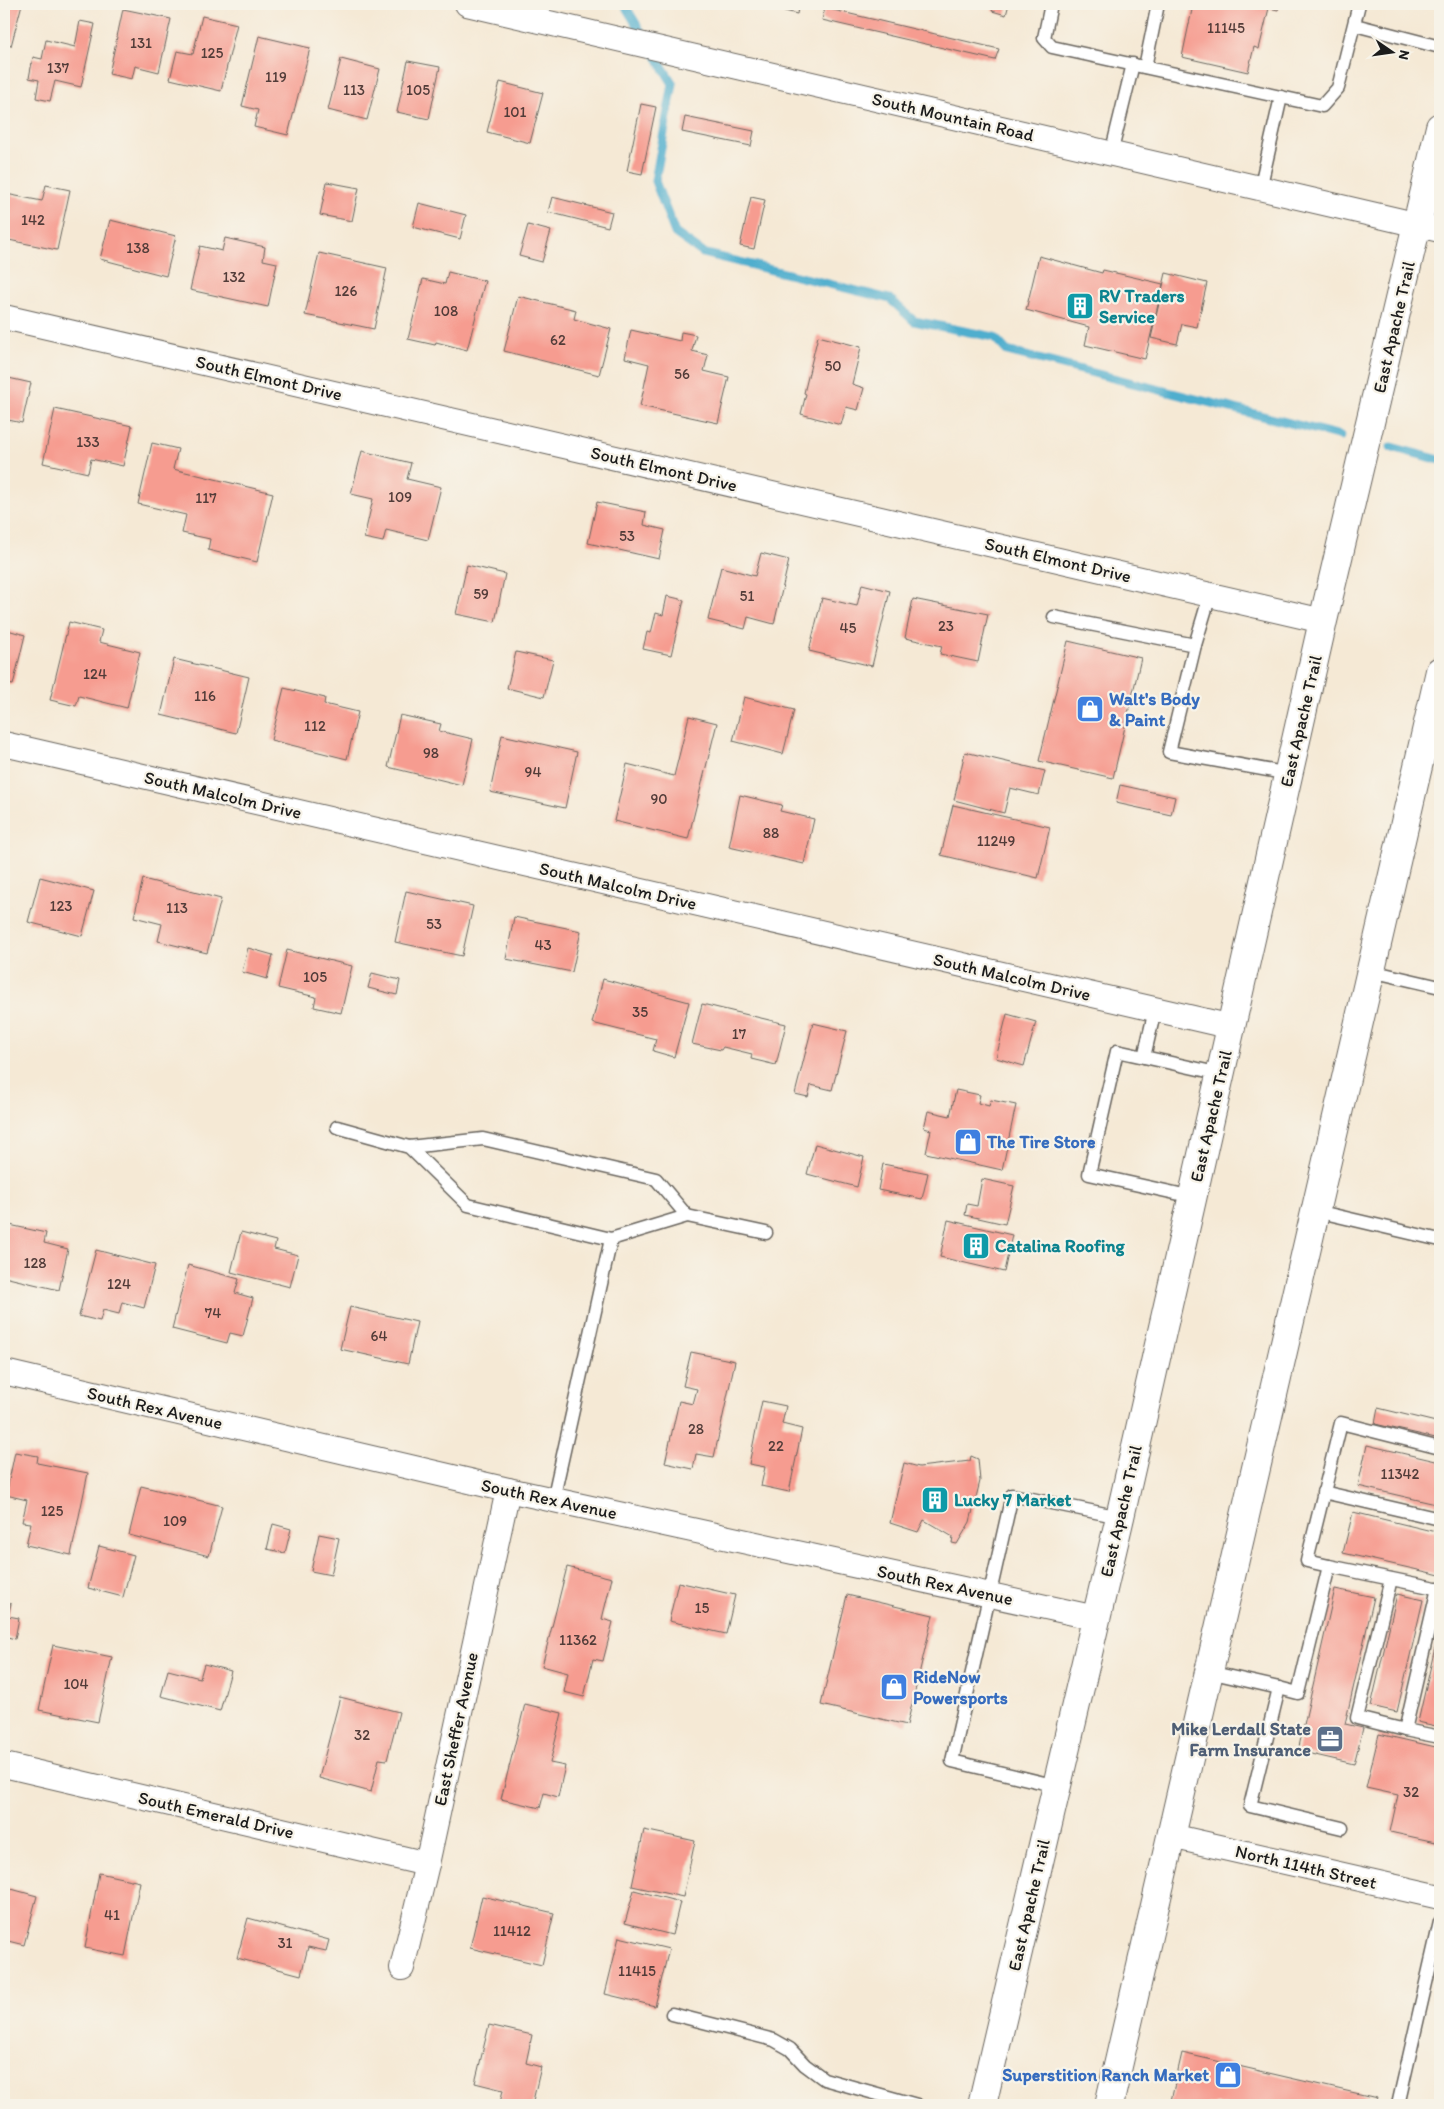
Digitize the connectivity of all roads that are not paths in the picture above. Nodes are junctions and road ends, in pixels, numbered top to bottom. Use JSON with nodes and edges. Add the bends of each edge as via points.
{"nodes":[{"id":1,"x":467,"y":4,"type":"edge"},
{"id":2,"x":1051,"y":4,"type":"edge"},
{"id":3,"x":1158,"y":4,"type":"edge"},
{"id":4,"x":1359,"y":4,"type":"edge"},
{"id":5,"x":1355,"y":25,"type":"junction"},
{"id":6,"x":1440,"y":47,"type":"edge"},
{"id":7,"x":1139,"y":66,"type":"junction"},
{"id":8,"x":1281,"y":97,"type":"junction"},
{"id":9,"x":1440,"y":127,"type":"edge"},
{"id":10,"x":1111,"y":154,"type":"junction"},
{"id":11,"x":1260,"y":189,"type":"junction"},
{"id":12,"x":1429,"y":228,"type":"edge"},
{"id":13,"x":4,"y":317,"type":"edge"},
{"id":14,"x":1210,"y":595,"type":"junction"},
{"id":15,"x":1054,"y":617,"type":"dead end"},
{"id":16,"x":1323,"y":621,"type":"junction"},
{"id":17,"x":1195,"y":645,"type":"junction"},
{"id":18,"x":1440,"y":671,"type":"edge"},
{"id":19,"x":4,"y":744,"type":"edge"},
{"id":20,"x":1289,"y":774,"type":"junction"},
{"id":21,"x":1371,"y":971,"type":"junction"},
{"id":22,"x":1440,"y":987,"type":"edge"},
{"id":23,"x":1155,"y":1010,"type":"junction"},
{"id":24,"x":1232,"y":1027,"type":"junction"},
{"id":25,"x":1144,"y":1057,"type":"junction"},
{"id":26,"x":1221,"y":1074,"type":"junction"},
{"id":27,"x":336,"y":1127,"type":"dead end"},
{"id":28,"x":410,"y":1147,"type":"junction"},
{"id":29,"x":1193,"y":1196,"type":"junction"},
{"id":30,"x":1316,"y":1210,"type":"junction"},
{"id":31,"x":687,"y":1216,"type":"junction"},
{"id":32,"x":766,"y":1233,"type":"dead end"},
{"id":33,"x":610,"y":1239,"type":"junction"},
{"id":34,"x":1440,"y":1240,"type":"edge"},
{"id":35,"x":4,"y":1372,"type":"edge"},
{"id":36,"x":1440,"y":1448,"type":"edge"},
{"id":37,"x":508,"y":1490,"type":"junction"},
{"id":38,"x":1323,"y":1492,"type":"junction"},
{"id":39,"x":553,"y":1500,"type":"junction"},
{"id":40,"x":1120,"y":1517,"type":"junction"},
{"id":41,"x":1440,"y":1519,"type":"edge"},
{"id":42,"x":1329,"y":1566,"type":"junction"},
{"id":43,"x":1391,"y":1579,"type":"junction"},
{"id":44,"x":1439,"y":1588,"type":"edge"},
{"id":45,"x":990,"y":1595,"type":"junction"},
{"id":46,"x":1096,"y":1618,"type":"junction"},
{"id":47,"x":1209,"y":1672,"type":"junction"},
{"id":48,"x":1279,"y":1688,"type":"junction"},
{"id":49,"x":1405,"y":1730,"type":"junction"},
{"id":50,"x":1440,"y":1737,"type":"edge"},
{"id":51,"x":4,"y":1765,"type":"edge"},
{"id":52,"x":1057,"y":1786,"type":"junction"},
{"id":53,"x":1342,"y":1828,"type":"dead end"},
{"id":54,"x":1171,"y":1836,"type":"junction"},
{"id":55,"x":427,"y":1864,"type":"junction"},
{"id":56,"x":1440,"y":1897,"type":"edge"},
{"id":57,"x":1440,"y":1922,"type":"edge"},
{"id":58,"x":402,"y":1968,"type":"dead end"},
{"id":59,"x":672,"y":2014,"type":"dead end"},
{"id":60,"x":917,"y":2105,"type":"edge"},
{"id":61,"x":982,"y":2105,"type":"edge"},
{"id":62,"x":1109,"y":2105,"type":"edge"},
{"id":63,"x":1398,"y":2105,"type":"edge"}],
"edges":[{"from":1,"to":10,"type":"street","name":"South Mountain Road"},
{"from":2,"to":7,"type":"lane","via":[[1044,38],[1052,47]]},
{"from":3,"to":7,"type":"lane"},
{"from":4,"to":5,"type":"lane"},
{"from":5,"to":6,"type":"lane"},
{"from":5,"to":8,"type":"lane","via":[[1338,88],[1322,106]]},
{"from":7,"to":8,"type":"lane"},
{"from":7,"to":10,"type":"lane"},
{"from":8,"to":11,"type":"lane"},
{"from":9,"to":12,"type":"main road","name":"East Apache Trail"},
{"from":10,"to":11,"type":"street","name":"South Mountain Road"},
{"from":11,"to":12,"type":"street","name":"South Mountain Road"},
{"from":12,"to":16,"type":"main road","name":"East Apache Trail"},
{"from":13,"to":14,"type":"street","name":"South Elmont Drive"},
{"from":14,"to":16,"type":"street","name":"South Elmont Drive"},
{"from":14,"to":17,"type":"lane"},
{"from":15,"to":17,"type":"lane"},
{"from":16,"to":20,"type":"main road","name":"East Apache Trail"},
{"from":17,"to":20,"type":"lane","via":[[1169,752]]},
{"from":18,"to":21,"type":"main road"},
{"from":19,"to":23,"type":"street","name":"South Malcolm Drive"},
{"from":20,"to":24,"type":"main road","name":"East Apache Trail"},
{"from":21,"to":22,"type":"lane"},
{"from":21,"to":30,"type":"main road"},
{"from":23,"to":24,"type":"street","name":"South Malcolm Drive"},
{"from":23,"to":25,"type":"lane"},
{"from":24,"to":26,"type":"main road","name":"East Apache Trail"},
{"from":25,"to":26,"type":"lane"},
{"from":25,"to":29,"type":"lane","via":[[1118,1051],[1089,1174]]},
{"from":26,"to":29,"type":"main road","name":"East Apache Trail"},
{"from":27,"to":28,"type":"lane"},
{"from":28,"to":31,"type":"lane","via":[[484,1139],[656,1179]]},
{"from":28,"to":33,"type":"lane","via":[[468,1205]]},
{"from":29,"to":40,"type":"main road","name":"East Apache Trail"},
{"from":30,"to":34,"type":"lane"},
{"from":30,"to":47,"type":"main road"},
{"from":31,"to":32,"type":"lane"},
{"from":31,"to":33,"type":"lane"},
{"from":33,"to":39,"type":"lane"},
{"from":35,"to":37,"type":"street","name":"South Rex Avenue"},
{"from":36,"to":38,"type":"lane","via":[[1341,1424]]},
{"from":37,"to":39,"type":"street","name":"South Rex Avenue"},
{"from":37,"to":55,"type":"street","name":"East Sheffer Avenue"},
{"from":38,"to":41,"type":"lane"},
{"from":38,"to":42,"type":"lane","via":[[1307,1561]]},
{"from":39,"to":45,"type":"street","name":"South Rex Avenue"},
{"from":40,"to":45,"type":"lane","via":[[1012,1495]]},
{"from":40,"to":46,"type":"main road","name":"East Apache Trail"},
{"from":42,"to":43,"type":"lane"},
{"from":42,"to":48,"type":"lane","via":[[1298,1693]]},
{"from":43,"to":44,"type":"lane"},
{"from":43,"to":49,"type":"lane","via":[[1358,1718]]},
{"from":44,"to":49,"type":"lane"},
{"from":45,"to":46,"type":"street","name":"South Rex Avenue"},
{"from":45,"to":52,"type":"lane","via":[[952,1761]]},
{"from":46,"to":52,"type":"main road","name":"East Apache Trail"},
{"from":47,"to":48,"type":"lane"},
{"from":47,"to":54,"type":"main road"},
{"from":48,"to":53,"type":"lane","via":[[1250,1806]]},
{"from":49,"to":50,"type":"lane"},
{"from":51,"to":55,"type":"street","name":"South Emerald Drive"},
{"from":52,"to":61,"type":"main road","name":"East Apache Trail"},
{"from":54,"to":56,"type":"street","name":"North 114th Street"},
{"from":54,"to":62,"type":"main road"},
{"from":55,"to":58,"type":"street","name":"East Sheffer Avenue"},
{"from":57,"to":63,"type":"lane"},
{"from":59,"to":60,"type":"lane","via":[[774,2040],[790,2049],[804,2065],[824,2079]]}]}
